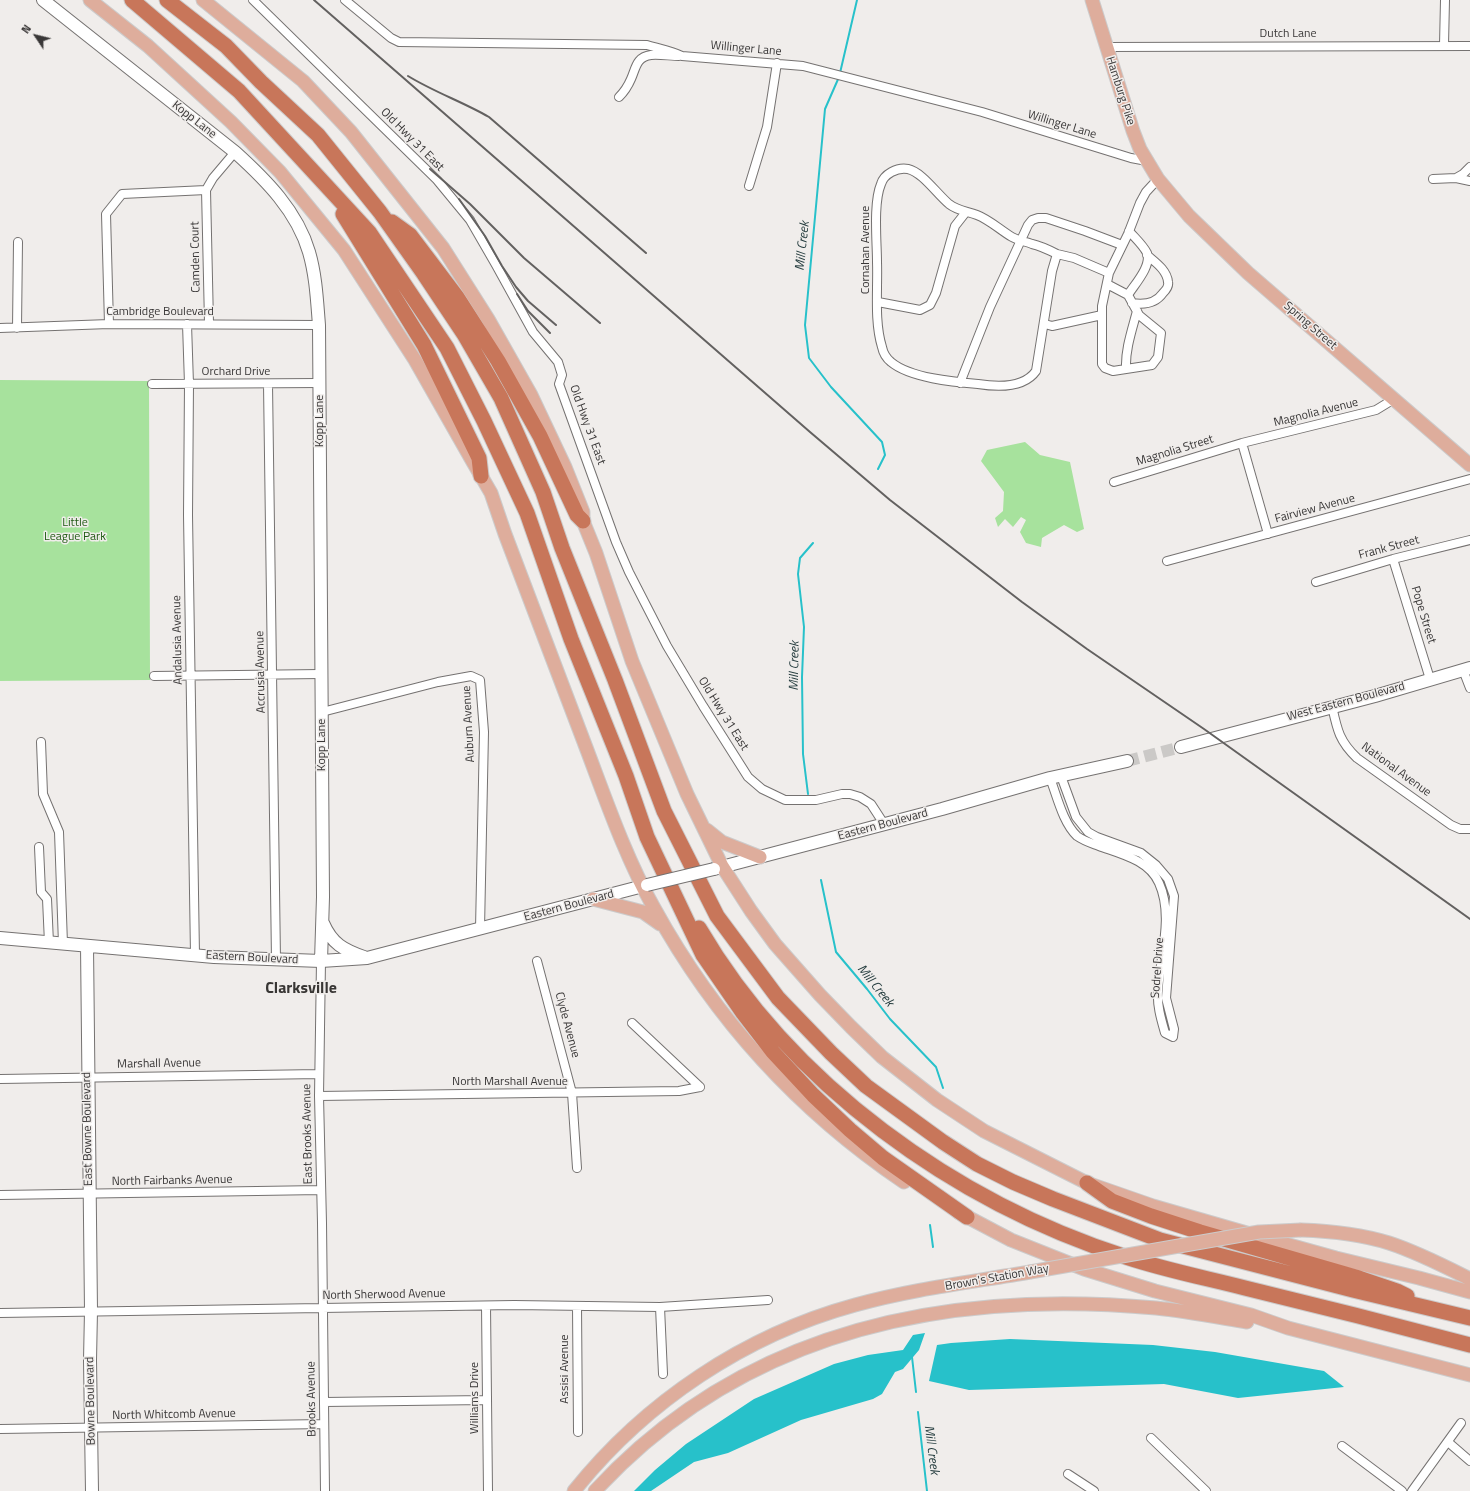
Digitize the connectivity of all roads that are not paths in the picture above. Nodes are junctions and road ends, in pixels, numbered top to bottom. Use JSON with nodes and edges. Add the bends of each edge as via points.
{"nodes":[{"id":1,"x":43,"y":0,"type":"edge"},
{"id":2,"x":90,"y":0,"type":"edge"},
{"id":3,"x":132,"y":0,"type":"edge"},
{"id":4,"x":167,"y":0,"type":"edge"},
{"id":5,"x":204,"y":0,"type":"edge"},
{"id":6,"x":253,"y":0,"type":"edge"},
{"id":7,"x":345,"y":0,"type":"edge"},
{"id":8,"x":1092,"y":0,"type":"edge"},
{"id":9,"x":1444,"y":0,"type":"edge"},
{"id":10,"x":1444,"y":45,"type":"junction"},
{"id":11,"x":1106,"y":46,"type":"junction"},
{"id":12,"x":1470,"y":46,"type":"edge"},
{"id":13,"x":682,"y":56,"type":"junction"},
{"id":14,"x":777,"y":63,"type":"junction"},
{"id":15,"x":619,"y":97,"type":"dead end"},
{"id":16,"x":235,"y":152,"type":"junction"},
{"id":17,"x":1147,"y":161,"type":"junction"},
{"id":18,"x":1470,"y":167,"type":"edge"},
{"id":19,"x":1456,"y":178,"type":"junction"},
{"id":20,"x":1158,"y":179,"type":"junction"},
{"id":21,"x":1433,"y":179,"type":"dead end"},
{"id":22,"x":322,"y":181,"type":"junction"},
{"id":23,"x":1470,"y":181,"type":"edge"},
{"id":24,"x":749,"y":186,"type":"dead end"},
{"id":25,"x":206,"y":190,"type":"junction"},
{"id":26,"x":380,"y":212,"type":"junction"},
{"id":27,"x":966,"y":212,"type":"junction"},
{"id":28,"x":1129,"y":231,"type":"junction"},
{"id":29,"x":18,"y":242,"type":"dead end"},
{"id":30,"x":1021,"y":242,"type":"junction"},
{"id":31,"x":1122,"y":245,"type":"junction"},
{"id":32,"x":1057,"y":254,"type":"junction"},
{"id":33,"x":1147,"y":255,"type":"junction"},
{"id":34,"x":1109,"y":273,"type":"junction"},
{"id":35,"x":1107,"y":284,"type":"junction"},
{"id":36,"x":1128,"y":295,"type":"junction"},
{"id":37,"x":878,"y":302,"type":"junction"},
{"id":38,"x":1132,"y":303,"type":"junction"},
{"id":39,"x":1137,"y":311,"type":"junction"},
{"id":40,"x":1102,"y":315,"type":"junction"},
{"id":41,"x":209,"y":323,"type":"junction"},
{"id":42,"x":109,"y":324,"type":"junction"},
{"id":43,"x":187,"y":324,"type":"junction"},
{"id":44,"x":1045,"y":324,"type":"junction"},
{"id":45,"x":319,"y":325,"type":"junction"},
{"id":46,"x":0,"y":328,"type":"edge"},
{"id":47,"x":17,"y":328,"type":"junction"},
{"id":48,"x":1126,"y":369,"type":"junction"},
{"id":49,"x":960,"y":382,"type":"junction"},
{"id":50,"x":319,"y":383,"type":"junction"},
{"id":51,"x":152,"y":384,"type":"dead end"},
{"id":52,"x":189,"y":384,"type":"junction"},
{"id":53,"x":268,"y":384,"type":"junction"},
{"id":54,"x":1394,"y":398,"type":"junction"},
{"id":55,"x":1242,"y":443,"type":"junction"},
{"id":56,"x":1470,"y":465,"type":"edge"},
{"id":57,"x":481,"y":476,"type":"junction"},
{"id":58,"x":1470,"y":479,"type":"edge"},
{"id":59,"x":1114,"y":482,"type":"dead end"},
{"id":60,"x":582,"y":521,"type":"junction"},
{"id":61,"x":1268,"y":534,"type":"junction"},
{"id":62,"x":1470,"y":540,"type":"edge"},
{"id":63,"x":1393,"y":559,"type":"junction"},
{"id":64,"x":1167,"y":561,"type":"dead end"},
{"id":65,"x":1316,"y":582,"type":"dead end"},
{"id":66,"x":1467,"y":669,"type":"edge"},
{"id":67,"x":321,"y":674,"type":"junction"},
{"id":68,"x":273,"y":675,"type":"junction"},
{"id":69,"x":154,"y":676,"type":"dead end"},
{"id":70,"x":191,"y":676,"type":"junction"},
{"id":71,"x":1430,"y":679,"type":"junction"},
{"id":72,"x":1470,"y":688,"type":"edge"},
{"id":73,"x":1332,"y":706,"type":"junction"},
{"id":74,"x":322,"y":712,"type":"junction"},
{"id":75,"x":41,"y":742,"type":"dead end"},
{"id":76,"x":1181,"y":747,"type":"tunnel mouth"},
{"id":77,"x":1127,"y":761,"type":"tunnel mouth"},
{"id":78,"x":1056,"y":777,"type":"junction"},
{"id":79,"x":884,"y":824,"type":"junction"},
{"id":80,"x":703,"y":827,"type":"junction"},
{"id":81,"x":1470,"y":829,"type":"edge"},
{"id":82,"x":647,"y":837,"type":"junction"},
{"id":83,"x":40,"y":847,"type":"dead end"},
{"id":84,"x":760,"y":857,"type":"junction"},
{"id":85,"x":718,"y":868,"type":"junction"},
{"id":86,"x":645,"y":886,"type":"junction"},
{"id":87,"x":593,"y":899,"type":"junction"},
{"id":88,"x":323,"y":922,"type":"junction"},
{"id":89,"x":666,"y":928,"type":"junction"},
{"id":90,"x":480,"y":929,"type":"junction"},
{"id":91,"x":0,"y":938,"type":"edge"},
{"id":92,"x":49,"y":943,"type":"junction"},
{"id":93,"x":63,"y":944,"type":"junction"},
{"id":94,"x":87,"y":946,"type":"junction"},
{"id":95,"x":195,"y":955,"type":"junction"},
{"id":96,"x":367,"y":958,"type":"junction"},
{"id":97,"x":276,"y":960,"type":"junction"},
{"id":98,"x":537,"y":961,"type":"dead end"},
{"id":99,"x":321,"y":962,"type":"junction"},
{"id":100,"x":632,"y":1023,"type":"dead end"},
{"id":101,"x":319,"y":1074,"type":"junction"},
{"id":102,"x":88,"y":1077,"type":"junction"},
{"id":103,"x":0,"y":1079,"type":"edge"},
{"id":104,"x":572,"y":1093,"type":"junction"},
{"id":105,"x":319,"y":1096,"type":"junction"},
{"id":106,"x":577,"y":1168,"type":"dead end"},
{"id":107,"x":1087,"y":1183,"type":"junction"},
{"id":108,"x":321,"y":1190,"type":"junction"},
{"id":109,"x":89,"y":1194,"type":"junction"},
{"id":110,"x":0,"y":1195,"type":"edge"},
{"id":111,"x":967,"y":1217,"type":"junction"},
{"id":112,"x":1470,"y":1279,"type":"edge"},
{"id":113,"x":1470,"y":1292,"type":"edge"},
{"id":114,"x":768,"y":1300,"type":"dead end"},
{"id":115,"x":486,"y":1306,"type":"junction"},
{"id":116,"x":577,"y":1306,"type":"junction"},
{"id":117,"x":323,"y":1307,"type":"junction"},
{"id":118,"x":660,"y":1307,"type":"junction"},
{"id":119,"x":1425,"y":1307,"type":"junction"},
{"id":120,"x":91,"y":1311,"type":"junction"},
{"id":121,"x":0,"y":1312,"type":"edge"},
{"id":122,"x":1470,"y":1318,"type":"edge"},
{"id":123,"x":1288,"y":1328,"type":"junction"},
{"id":124,"x":1470,"y":1345,"type":"edge"},
{"id":125,"x":663,"y":1374,"type":"dead end"},
{"id":126,"x":1470,"y":1375,"type":"edge"},
{"id":127,"x":486,"y":1400,"type":"junction"},
{"id":128,"x":324,"y":1402,"type":"junction"},
{"id":129,"x":1462,"y":1423,"type":"dead end"},
{"id":130,"x":324,"y":1424,"type":"junction"},
{"id":131,"x":91,"y":1428,"type":"junction"},
{"id":132,"x":0,"y":1430,"type":"edge"},
{"id":133,"x":578,"y":1432,"type":"dead end"},
{"id":134,"x":1151,"y":1438,"type":"dead end"},
{"id":135,"x":1448,"y":1442,"type":"junction"},
{"id":136,"x":1342,"y":1446,"type":"dead end"},
{"id":137,"x":1470,"y":1461,"type":"edge"},
{"id":138,"x":1068,"y":1474,"type":"dead end"},
{"id":139,"x":92,"y":1491,"type":"edge"},
{"id":140,"x":325,"y":1491,"type":"edge"},
{"id":141,"x":488,"y":1491,"type":"edge"},
{"id":142,"x":574,"y":1491,"type":"edge"},
{"id":143,"x":595,"y":1491,"type":"edge"},
{"id":144,"x":1094,"y":1491,"type":"edge"},
{"id":145,"x":1206,"y":1491,"type":"edge"},
{"id":146,"x":1402,"y":1491,"type":"edge"},
{"id":147,"x":1412,"y":1491,"type":"edge"}],
"edges":[{"from":1,"to":16,"type":"street","name":"Kopp Lane"},
{"from":2,"to":57,"type":"main road","via":[[148,46],[231,122],[280,172],[339,244],[415,360]]},
{"from":3,"to":22,"type":"highway","via":[[239,91]]},
{"from":4,"to":26,"type":"highway","via":[[226,46],[318,135]]},
{"from":5,"to":60,"type":"main road","via":[[303,81],[351,132],[443,248],[488,319],[531,395],[583,512]]},
{"from":6,"to":79,"type":"street","name":"Old Hwy 31 East","via":[[437,180],[470,220],[533,332],[558,362],[562,374],[559,384],[629,572],[667,646],[748,777],[762,789],[785,800],[816,800],[842,794],[860,797],[871,804]]},
{"from":7,"to":13,"type":"street","name":"Willinger Lane","via":[[391,38],[400,42],[647,45],[670,50]]},
{"from":8,"to":11,"type":"main road","name":"Hamburg Pike"},
{"from":9,"to":10,"type":"street"},
{"from":10,"to":11,"type":"street","name":"Dutch Lane"},
{"from":10,"to":12,"type":"street","name":"Dutch Lane"},
{"from":11,"to":17,"type":"main road","name":"Hamburg Pike","via":[[1132,128]]},
{"from":13,"to":14,"type":"street","name":"Willinger Lane"},
{"from":13,"to":15,"type":"street","via":[[652,54],[640,59]]},
{"from":14,"to":17,"type":"street","name":"Willinger Lane","via":[[803,66],[982,112]]},
{"from":14,"to":24,"type":"street","via":[[767,127]]},
{"from":16,"to":25,"type":"street"},
{"from":16,"to":45,"type":"street","name":"Kopp Lane","via":[[276,193],[302,233],[314,274]]},
{"from":17,"to":20,"type":"main road","name":"Hamburg Pike"},
{"from":18,"to":19,"type":"street"},
{"from":19,"to":21,"type":"street"},
{"from":19,"to":23,"type":"street"},
{"from":20,"to":28,"type":"street","via":[[1146,192]]},
{"from":20,"to":54,"type":"main road","name":"Spring Street","via":[[1189,216],[1248,273]]},
{"from":22,"to":57,"type":"highway","via":[[424,345],[479,458]]},
{"from":22,"to":82,"type":"highway","via":[[369,232],[394,268],[447,348],[484,421],[527,514],[571,639],[626,776]]},
{"from":25,"to":41,"type":"street","name":"Camden Court"},
{"from":25,"to":42,"type":"street","via":[[122,194],[106,214]]},
{"from":26,"to":60,"type":"highway","via":[[410,235],[457,297],[502,368],[540,436]]},
{"from":26,"to":119,"type":"highway","via":[[464,334],[501,398],[542,492],[664,812],[717,916],[784,1004],[866,1086],[943,1142],[977,1164],[1013,1182],[1053,1200],[1160,1240],[1270,1270]]},
{"from":27,"to":30,"type":"street","name":"Cornahan Avenue","via":[[989,221]]},
{"from":27,"to":37,"type":"street","name":"Cornahan Avenue","via":[[955,226],[936,293],[930,305],[920,310]]},
{"from":27,"to":37,"type":"street","name":"Cornahan Avenue","via":[[951,205],[917,173],[899,169],[885,177],[878,192],[876,222]]},
{"from":28,"to":31,"type":"street"},
{"from":28,"to":33,"type":"street"},
{"from":29,"to":47,"type":"street"},
{"from":30,"to":31,"type":"street","via":[[1032,220],[1046,218]]},
{"from":30,"to":32,"type":"street","name":"Cornahan Avenue"},
{"from":30,"to":49,"type":"street","via":[[990,307]]},
{"from":31,"to":34,"type":"street"},
{"from":32,"to":34,"type":"street","name":"Cornahan Avenue","via":[[1074,258]]},
{"from":32,"to":44,"type":"street","name":"Cornahan Avenue","via":[[1052,271]]},
{"from":33,"to":36,"type":"street","via":[[1144,272]]},
{"from":33,"to":38,"type":"street","via":[[1166,274],[1169,282],[1167,289],[1160,298],[1150,303]]},
{"from":34,"to":35,"type":"street"},
{"from":35,"to":36,"type":"street"},
{"from":35,"to":40,"type":"street"},
{"from":36,"to":38,"type":"street"},
{"from":37,"to":49,"type":"street","name":"Cornahan Avenue","via":[[881,346],[891,362],[902,369],[932,378]]},
{"from":38,"to":39,"type":"street"},
{"from":39,"to":48,"type":"street"},
{"from":39,"to":48,"type":"street","via":[[1161,333],[1158,357],[1152,365]]},
{"from":40,"to":44,"type":"street","via":[[1052,326]]},
{"from":40,"to":48,"type":"street","via":[[1102,364],[1113,372]]},
{"from":41,"to":43,"type":"street","name":"Cambridge Boulevard"},
{"from":41,"to":45,"type":"street","name":"Cambridge Boulevard"},
{"from":42,"to":43,"type":"street","name":"Cambridge Boulevard"},
{"from":42,"to":47,"type":"street","name":"Cambridge Boulevard"},
{"from":43,"to":52,"type":"street","name":"Andalusia Avenue"},
{"from":44,"to":49,"type":"street","name":"Cornahan Avenue","via":[[1036,371],[1032,377],[1020,384],[984,385]]},
{"from":45,"to":50,"type":"street","name":"Kopp Lane"},
{"from":46,"to":47,"type":"street","name":"Cambridge Boulevard"},
{"from":50,"to":53,"type":"street","name":"Orchard Drive"},
{"from":50,"to":67,"type":"street","name":"Kopp Lane"},
{"from":51,"to":52,"type":"street","name":"Orchard Drive"},
{"from":52,"to":53,"type":"street","name":"Orchard Drive"},
{"from":52,"to":70,"type":"street","name":"Andalusia Avenue"},
{"from":53,"to":68,"type":"street","name":"Accrusia Avenue"},
{"from":54,"to":55,"type":"street","name":"Magnolia Avenue","via":[[1376,410]]},
{"from":54,"to":56,"type":"main road","name":"Spring Street"},
{"from":55,"to":59,"type":"street","name":"Magnolia Street"},
{"from":55,"to":61,"type":"street"},
{"from":57,"to":86,"type":"main road","via":[[491,493],[618,831]]},
{"from":58,"to":61,"type":"street","name":"Fairview Avenue"},
{"from":60,"to":80,"type":"main road","via":[[596,553],[632,661],[674,766]]},
{"from":61,"to":64,"type":"street","name":"Fairview Avenue"},
{"from":62,"to":63,"type":"street","name":"Frank Street"},
{"from":63,"to":65,"type":"street","name":"Frank Street"},
{"from":63,"to":71,"type":"street","name":"Pope Street"},
{"from":66,"to":71,"type":"street","name":"West Eastern Boulevard"},
{"from":66,"to":72,"type":"street","via":[[1465,676]]},
{"from":67,"to":68,"type":"street"},
{"from":67,"to":74,"type":"street","name":"Kopp Lane"},
{"from":68,"to":70,"type":"street"},
{"from":68,"to":97,"type":"street","name":"Accrusia Avenue"},
{"from":69,"to":70,"type":"street"},
{"from":70,"to":95,"type":"street","name":"Andalusia Avenue"},
{"from":71,"to":73,"type":"street","name":"West Eastern Boulevard"},
{"from":73,"to":76,"type":"street","name":"West Eastern Boulevard"},
{"from":73,"to":81,"type":"street","name":"National Avenue","via":[[1338,733],[1357,758],[1452,825],[1460,829]]},
{"from":74,"to":88,"type":"street","name":"Kopp Lane"},
{"from":74,"to":90,"type":"street","name":"Auburn Avenue","via":[[438,682],[471,676],[480,680],[484,732]]},
{"from":75,"to":93,"type":"street","via":[[43,794],[59,832]]},
{"from":77,"to":78,"type":"street","name":"Eastern Boulevard"},
{"from":78,"to":78,"type":"street","name":"Sodrel Drive","via":[[1066,819],[1077,836],[1086,842],[1132,857],[1152,872],[1159,882],[1165,899],[1166,914],[1158,993],[1165,1033],[1173,1037],[1174,1029],[1166,998],[1174,896],[1168,880],[1156,864],[1141,853],[1088,832],[1076,817]]},
{"from":78,"to":79,"type":"street","name":"Eastern Boulevard"},
{"from":79,"to":84,"type":"street","name":"Eastern Boulevard"},
{"from":80,"to":84,"type":"main road","via":[[722,842]]},
{"from":80,"to":85,"type":"main road"},
{"from":82,"to":111,"type":"highway","via":[[703,955],[773,1052],[850,1130],[883,1158]]},
{"from":82,"to":124,"type":"highway","via":[[712,949],[750,1001],[792,1050],[877,1127],[937,1169],[993,1202],[1032,1221],[1127,1258]]},
{"from":83,"to":92,"type":"street","via":[[42,892],[47,899]]},
{"from":84,"to":85,"type":"street","name":"Eastern Boulevard"},
{"from":85,"to":86,"type":"street","name":"Eastern Boulevard","bridge":true},
{"from":85,"to":107,"type":"main road","via":[[775,944],[820,996],[882,1057],[937,1100],[984,1131]]},
{"from":86,"to":87,"type":"street","name":"Eastern Boulevard"},
{"from":86,"to":89,"type":"main road","via":[[652,905]]},
{"from":87,"to":89,"type":"main road","via":[[643,912]]},
{"from":87,"to":90,"type":"street","name":"Eastern Boulevard"},
{"from":88,"to":96,"type":"street","via":[[328,934],[338,945]]},
{"from":88,"to":99,"type":"street","name":"Kopp Lane"},
{"from":89,"to":111,"type":"main road","via":[[686,963],[717,1006],[759,1058],[796,1096],[878,1164],[917,1190]]},
{"from":90,"to":96,"type":"street","name":"Eastern Boulevard"},
{"from":91,"to":92,"type":"street","name":"Eastern Boulevard"},
{"from":92,"to":93,"type":"street","name":"Eastern Boulevard"},
{"from":93,"to":94,"type":"street","name":"Eastern Boulevard"},
{"from":94,"to":95,"type":"street","name":"Eastern Boulevard"},
{"from":94,"to":102,"type":"street","name":"East Bowne Boulevard"},
{"from":95,"to":97,"type":"street","name":"Eastern Boulevard"},
{"from":96,"to":99,"type":"street","name":"Eastern Boulevard"},
{"from":97,"to":99,"type":"street","name":"Eastern Boulevard"},
{"from":98,"to":104,"type":"street","name":"Clyde Avenue"},
{"from":99,"to":101,"type":"street","name":"East Brooks Avenue"},
{"from":100,"to":104,"type":"street","name":"North Marshall Avenue","via":[[700,1087],[680,1091]]},
{"from":101,"to":102,"type":"street","name":"Marshall Avenue"},
{"from":101,"to":105,"type":"street","name":"East Brooks Avenue"},
{"from":102,"to":103,"type":"street","name":"Marshall Avenue"},
{"from":102,"to":109,"type":"street","name":"East Bowne Boulevard"},
{"from":104,"to":105,"type":"street","name":"North Marshall Avenue"},
{"from":104,"to":106,"type":"street","name":"Clyde Avenue"},
{"from":105,"to":108,"type":"street","name":"East Brooks Avenue"},
{"from":107,"to":113,"type":"main road","via":[[1153,1206],[1242,1232]]},
{"from":107,"to":119,"type":"highway","via":[[1112,1202],[1200,1232],[1378,1284],[1397,1291]]},
{"from":108,"to":109,"type":"street","name":"North Fairbanks Avenue"},
{"from":108,"to":117,"type":"street","name":"East Brooks Avenue"},
{"from":109,"to":110,"type":"street","name":"North Fairbanks Avenue"},
{"from":109,"to":120,"type":"street","name":"East Bowne Boulevard"},
{"from":111,"to":123,"type":"main road","via":[[1011,1240],[1084,1269],[1155,1291],[1251,1315]]},
{"from":112,"to":142,"type":"main road","name":"Brown's Station Way","bridge":true,"via":[[1390,1243],[1339,1232],[1301,1230],[1260,1232],[875,1300],[829,1313],[767,1338],[710,1369],[656,1409],[616,1444]]},
{"from":114,"to":118,"type":"street","name":"North Sherwood Avenue"},
{"from":115,"to":116,"type":"street","name":"North Sherwood Avenue"},
{"from":115,"to":117,"type":"street","name":"North Sherwood Avenue"},
{"from":115,"to":127,"type":"street","name":"Williams Drive"},
{"from":116,"to":118,"type":"street","name":"North Sherwood Avenue"},
{"from":116,"to":133,"type":"street","name":"Assisi Avenue"},
{"from":117,"to":120,"type":"street","name":"North Sherwood Avenue"},
{"from":117,"to":128,"type":"street","name":"Brooks Avenue"},
{"from":118,"to":125,"type":"street"},
{"from":119,"to":122,"type":"highway"},
{"from":120,"to":121,"type":"street","name":"North Sherwood Avenue"},
{"from":120,"to":131,"type":"street","name":"Bowne Boulevard"},
{"from":123,"to":126,"type":"main road"},
{"from":123,"to":143,"type":"main road","name":"Brown's Station Way","via":[[1156,1308],[1063,1304],[979,1308],[885,1323],[842,1334],[790,1353],[742,1376],[670,1422],[626,1458]]},
{"from":127,"to":128,"type":"street"},
{"from":127,"to":141,"type":"street","name":"Williams Drive"},
{"from":128,"to":130,"type":"street","name":"Brooks Avenue"},
{"from":129,"to":135,"type":"street"},
{"from":130,"to":131,"type":"street","name":"North Whitcomb Avenue"},
{"from":130,"to":140,"type":"street","name":"Brooks Avenue"},
{"from":131,"to":132,"type":"street","name":"North Whitcomb Avenue"},
{"from":131,"to":139,"type":"street","name":"Bowne Boulevard"},
{"from":134,"to":145,"type":"street"},
{"from":135,"to":137,"type":"street"},
{"from":135,"to":147,"type":"street"},
{"from":136,"to":146,"type":"street"},
{"from":138,"to":144,"type":"street"}]}
